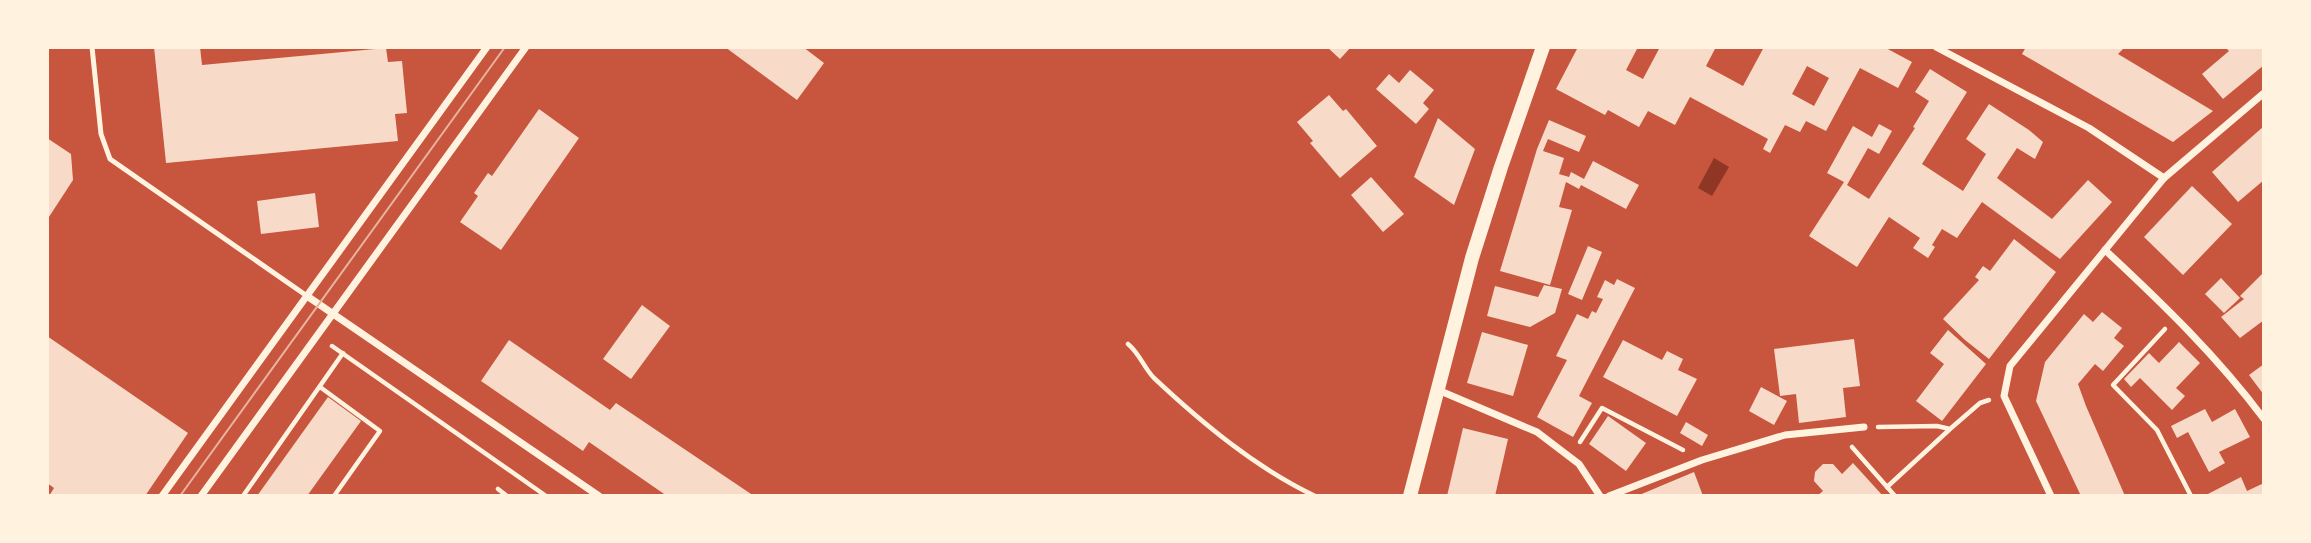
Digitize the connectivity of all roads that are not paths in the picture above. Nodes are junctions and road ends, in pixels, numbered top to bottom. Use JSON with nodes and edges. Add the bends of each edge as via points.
{"nodes":[{"id":1,"x":92,"y":47,"type":"edge"},
{"id":2,"x":487,"y":47,"type":"edge"},
{"id":3,"x":526,"y":47,"type":"edge"},
{"id":4,"x":1543,"y":47,"type":"edge"},
{"id":5,"x":1936,"y":47,"type":"edge"},
{"id":6,"x":2264,"y":93,"type":"edge"},
{"id":7,"x":2164,"y":178,"type":"junction"},
{"id":8,"x":2105,"y":250,"type":"junction"},
{"id":9,"x":307,"y":296,"type":"junction"},
{"id":10,"x":333,"y":314,"type":"junction"},
{"id":11,"x":1438,"y":390,"type":"junction"},
{"id":12,"x":2264,"y":419,"type":"edge"},
{"id":13,"x":1864,"y":427,"type":"road end"},
{"id":14,"x":162,"y":496,"type":"edge"},
{"id":15,"x":201,"y":496,"type":"edge"},
{"id":16,"x":599,"y":496,"type":"edge"},
{"id":17,"x":1410,"y":496,"type":"edge"},
{"id":18,"x":1600,"y":496,"type":"edge"},
{"id":19,"x":1608,"y":496,"type":"edge"},
{"id":20,"x":2051,"y":496,"type":"edge"}],
"edges":[{"from":1,"to":9,"type":"lane","via":[[100,134],[110,159]]},
{"from":2,"to":9,"type":"street"},
{"from":3,"to":10,"type":"street"},
{"from":4,"to":11,"type":"main road","via":[[1472,258]]},
{"from":5,"to":7,"type":"street","via":[[2089,128]]},
{"from":6,"to":7,"type":"street"},
{"from":7,"to":8,"type":"street"},
{"from":8,"to":12,"type":"street","via":[[2176,317]]},
{"from":8,"to":20,"type":"street","via":[[2010,366],[2004,396]]},
{"from":9,"to":10,"type":"street"},
{"from":9,"to":14,"type":"street"},
{"from":10,"to":15,"type":"street"},
{"from":10,"to":16,"type":"street"},
{"from":11,"to":17,"type":"main road"},
{"from":11,"to":18,"type":"street","via":[[1537,432],[1579,464]]},
{"from":13,"to":19,"type":"street","via":[[1786,435],[1702,460]]}]}
